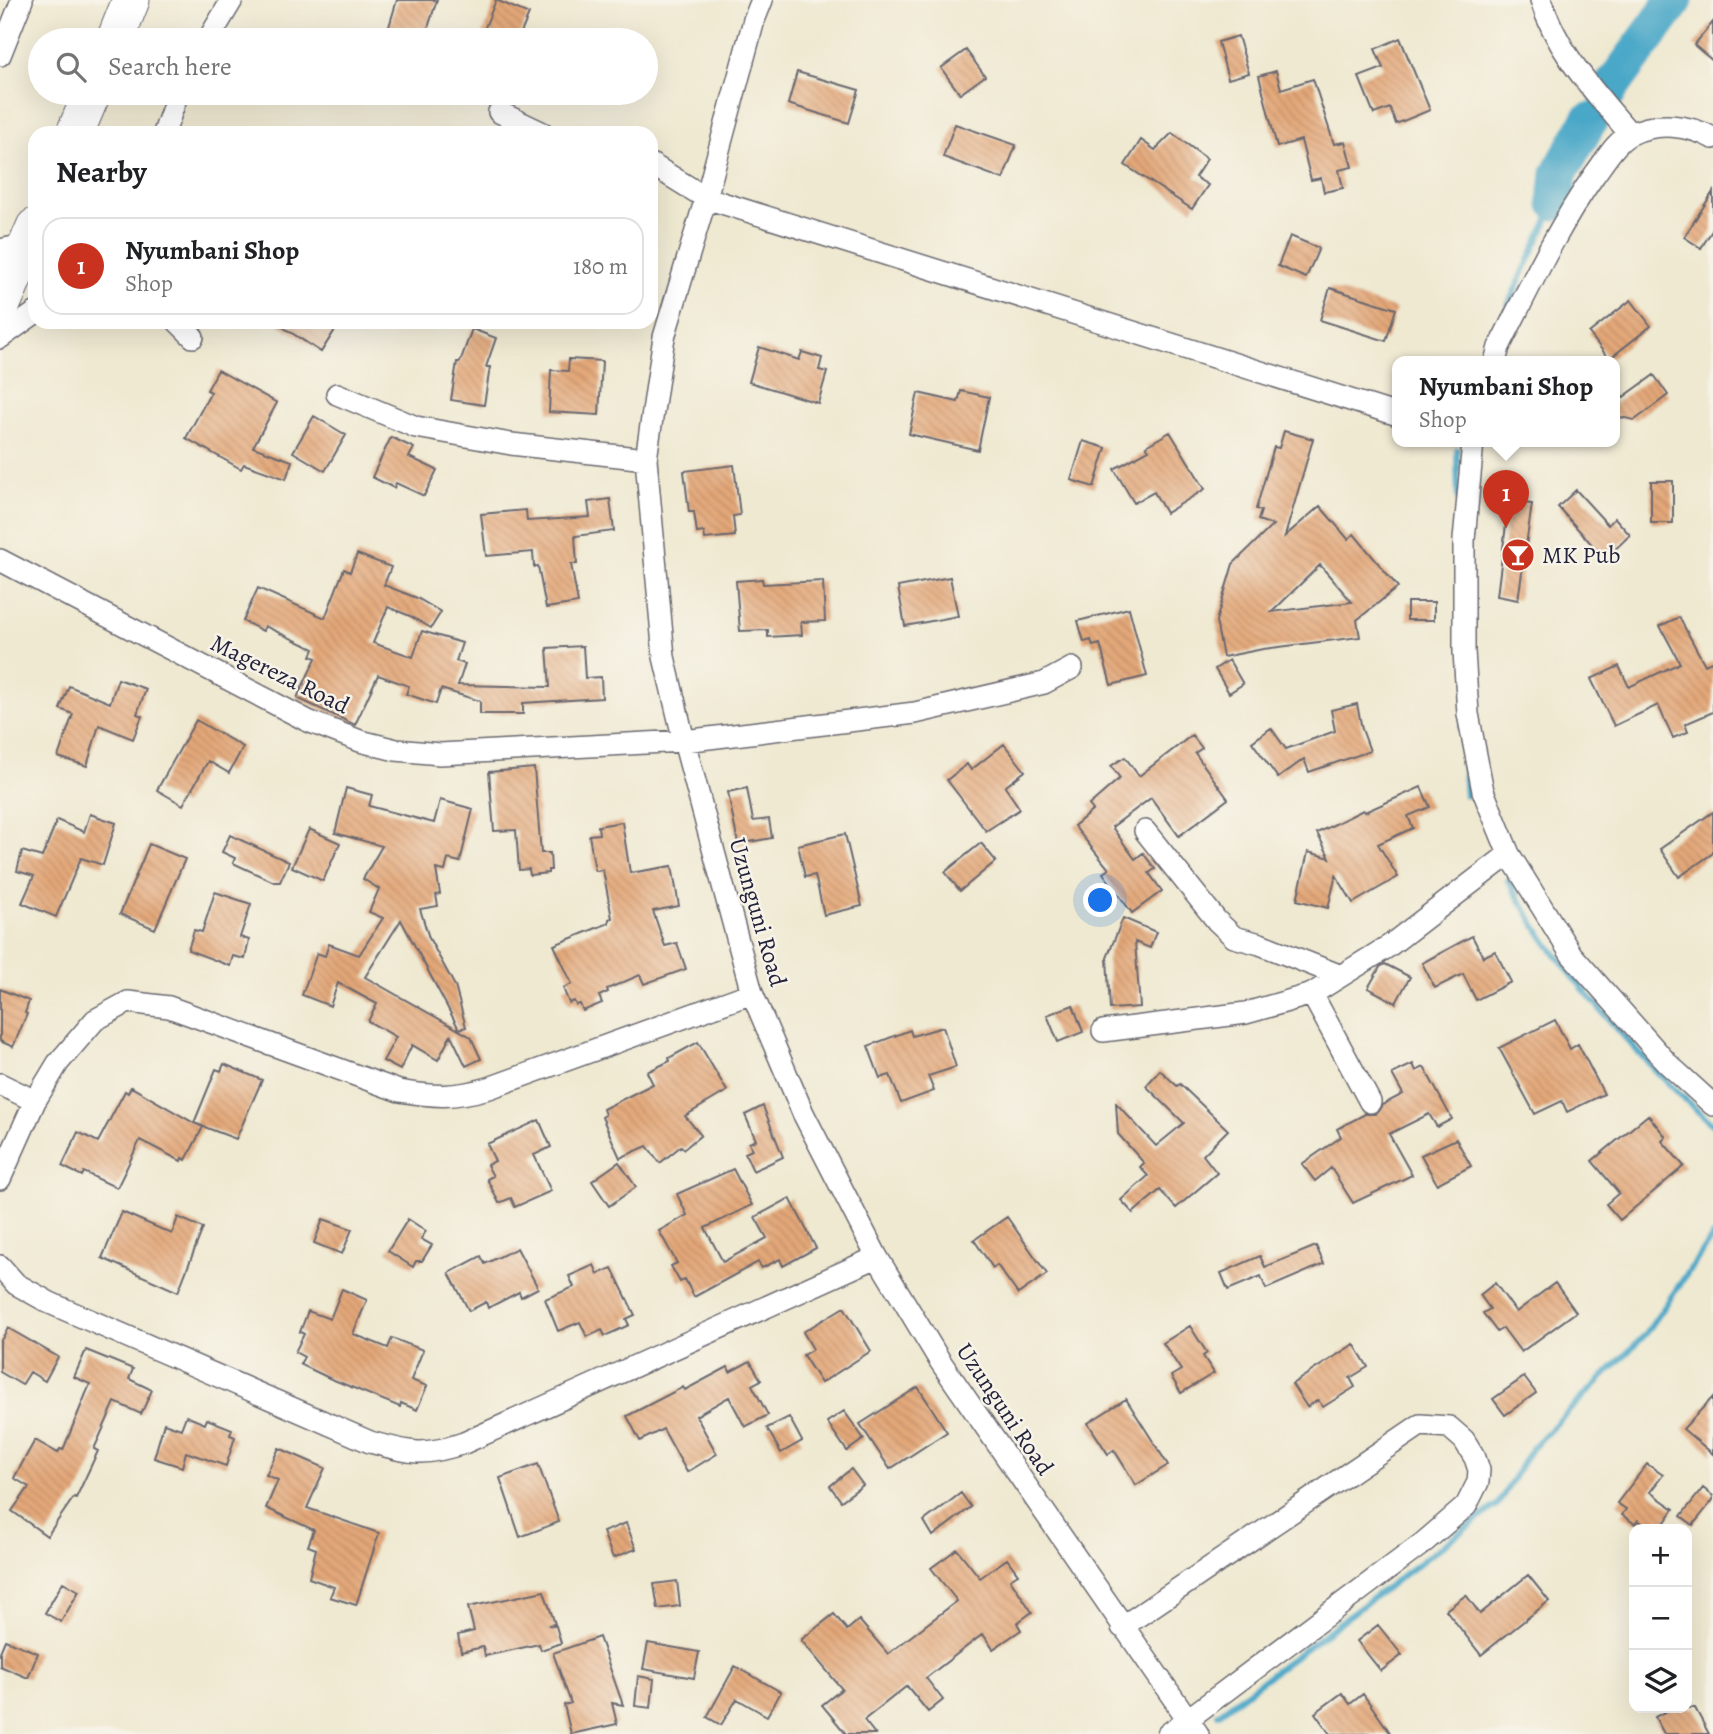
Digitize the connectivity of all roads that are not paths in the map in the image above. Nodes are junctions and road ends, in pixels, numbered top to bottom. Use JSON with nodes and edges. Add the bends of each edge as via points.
{"nodes":[{"id":1,"x":22,"y":0,"type":"edge"},
{"id":2,"x":131,"y":0,"type":"edge"},
{"id":3,"x":232,"y":0,"type":"edge"},
{"id":4,"x":762,"y":0,"type":"edge"},
{"id":5,"x":1541,"y":0,"type":"edge"},
{"id":6,"x":120,"y":28,"type":"edge"},
{"id":7,"x":215,"y":28,"type":"edge"},
{"id":8,"x":0,"y":55,"type":"edge"},
{"id":9,"x":87,"y":105,"type":"edge"},
{"id":10,"x":174,"y":105,"type":"edge"},
{"id":11,"x":499,"y":112,"type":"dead end"},
{"id":12,"x":78,"y":126,"type":"edge"},
{"id":13,"x":166,"y":126,"type":"edge"},
{"id":14,"x":528,"y":126,"type":"edge"},
{"id":15,"x":1630,"y":134,"type":"junction"},
{"id":16,"x":1713,"y":138,"type":"edge"},
{"id":17,"x":658,"y":168,"type":"edge"},
{"id":18,"x":706,"y":198,"type":"junction"},
{"id":19,"x":21,"y":241,"type":"edge"},
{"id":20,"x":0,"y":309,"type":"edge"},
{"id":21,"x":28,"y":318,"type":"edge"},
{"id":22,"x":185,"y":329,"type":"edge"},
{"id":23,"x":194,"y":337,"type":"dead end"},
{"id":24,"x":0,"y":338,"type":"edge"},
{"id":25,"x":1497,"y":356,"type":"edge"},
{"id":26,"x":337,"y":394,"type":"dead end"},
{"id":27,"x":1392,"y":413,"type":"edge"},
{"id":28,"x":1473,"y":447,"type":"edge"},
{"id":29,"x":646,"y":459,"type":"junction"},
{"id":30,"x":0,"y":560,"type":"edge"},
{"id":31,"x":1072,"y":668,"type":"dead end"},
{"id":32,"x":684,"y":741,"type":"junction"},
{"id":33,"x":1145,"y":831,"type":"dead end"},
{"id":34,"x":1508,"y":853,"type":"junction"},
{"id":35,"x":1341,"y":976,"type":"junction"},
{"id":36,"x":752,"y":993,"type":"junction"},
{"id":37,"x":1312,"y":994,"type":"junction"},
{"id":38,"x":1103,"y":1031,"type":"dead end"},
{"id":39,"x":0,"y":1084,"type":"edge"},
{"id":40,"x":35,"y":1101,"type":"junction"},
{"id":41,"x":1370,"y":1102,"type":"dead end"},
{"id":42,"x":1713,"y":1105,"type":"edge"},
{"id":43,"x":0,"y":1179,"type":"edge"},
{"id":44,"x":877,"y":1256,"type":"junction"},
{"id":45,"x":0,"y":1266,"type":"edge"},
{"id":46,"x":1122,"y":1627,"type":"junction"},
{"id":47,"x":1193,"y":1727,"type":"edge"},
{"id":48,"x":1168,"y":1734,"type":"edge"}],
"edges":[{"from":1,"to":8,"type":"street"},
{"from":2,"to":6,"type":"highway"},
{"from":3,"to":7,"type":"street"},
{"from":4,"to":18,"type":"street","name":"Uzunguni Road"},
{"from":5,"to":15,"type":"street","via":[[1569,61]]},
{"from":9,"to":12,"type":"highway"},
{"from":10,"to":13,"type":"street"},
{"from":11,"to":14,"type":"street"},
{"from":15,"to":16,"type":"street","via":[[1676,125]]},
{"from":15,"to":25,"type":"street","via":[[1609,154],[1569,212]]},
{"from":17,"to":18,"type":"street"},
{"from":18,"to":27,"type":"street"},
{"from":18,"to":29,"type":"street","name":"Uzunguni Road","via":[[664,337]]},
{"from":19,"to":20,"type":"highway"},
{"from":21,"to":24,"type":"street"},
{"from":22,"to":23,"type":"street"},
{"from":26,"to":29,"type":"street","via":[[416,428]]},
{"from":28,"to":34,"type":"street","via":[[1464,541],[1468,714],[1483,791]]},
{"from":29,"to":32,"type":"street","name":"Uzunguni Road","via":[[664,657]]},
{"from":30,"to":32,"type":"street","name":"Magereza Road","via":[[308,722],[360,741],[440,754]]},
{"from":31,"to":32,"type":"street","name":"Magereza Road","via":[[1044,683],[915,712]]},
{"from":32,"to":36,"type":"street","name":"Uzunguni Road"},
{"from":33,"to":35,"type":"street","via":[[1234,937]]},
{"from":34,"to":35,"type":"street","via":[[1390,946]]},
{"from":34,"to":42,"type":"street","via":[[1571,954],[1667,1063]]},
{"from":35,"to":37,"type":"street"},
{"from":36,"to":40,"type":"street","via":[[489,1088],[437,1097],[399,1091],[169,1007],[128,1002],[95,1020],[58,1063]]},
{"from":36,"to":44,"type":"street","name":"Uzunguni Road","via":[[803,1113]]},
{"from":37,"to":38,"type":"street","via":[[1246,1013]]},
{"from":37,"to":41,"type":"street"},
{"from":39,"to":40,"type":"street"},
{"from":40,"to":43,"type":"street"},
{"from":44,"to":45,"type":"street","via":[[434,1453],[370,1442],[50,1303],[16,1284]]},
{"from":44,"to":46,"type":"street","name":"Uzunguni Road","via":[[940,1362]]},
{"from":46,"to":47,"type":"street","name":"Uzunguni Road"},
{"from":46,"to":47,"type":"street","via":[[1420,1425],[1449,1427],[1464,1440],[1479,1470],[1466,1506]]},
{"from":47,"to":48,"type":"street"}]}
